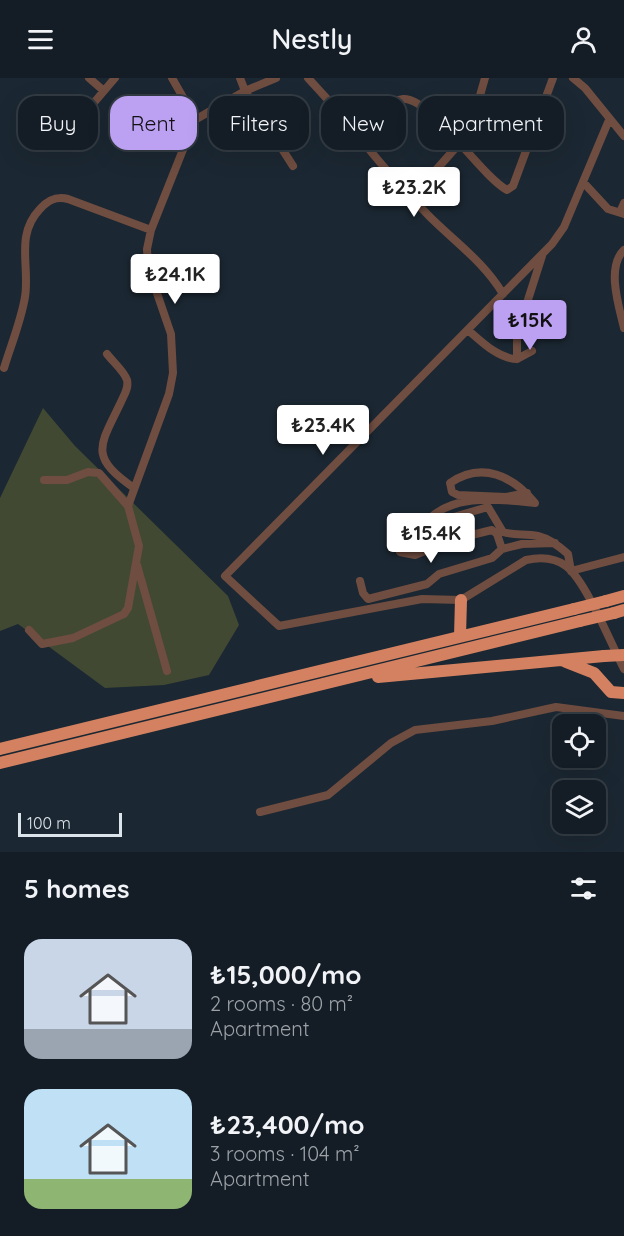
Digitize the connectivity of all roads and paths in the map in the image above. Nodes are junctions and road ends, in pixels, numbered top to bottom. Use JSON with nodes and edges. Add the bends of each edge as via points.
{"nodes":[{"id":1,"x":89,"y":78,"type":"edge"},
{"id":2,"x":115,"y":78,"type":"edge"},
{"id":3,"x":172,"y":78,"type":"edge"},
{"id":4,"x":240,"y":78,"type":"edge"},
{"id":5,"x":276,"y":78,"type":"edge"},
{"id":6,"x":308,"y":78,"type":"edge"},
{"id":7,"x":485,"y":78,"type":"edge"},
{"id":8,"x":553,"y":78,"type":"edge"},
{"id":9,"x":573,"y":78,"type":"edge"},
{"id":10,"x":104,"y":91,"type":"junction"},
{"id":11,"x":245,"y":91,"type":"junction"},
{"id":12,"x":182,"y":96,"type":"edge"},
{"id":13,"x":324,"y":96,"type":"edge"},
{"id":14,"x":479,"y":96,"type":"edge"},
{"id":15,"x":546,"y":96,"type":"edge"},
{"id":16,"x":98,"y":98,"type":"edge"},
{"id":17,"x":197,"y":119,"type":"edge"},
{"id":18,"x":609,"y":120,"type":"junction"},
{"id":19,"x":624,"y":136,"type":"edge"},
{"id":20,"x":184,"y":150,"type":"edge"},
{"id":21,"x":369,"y":150,"type":"edge"},
{"id":22,"x":458,"y":150,"type":"edge"},
{"id":23,"x":465,"y":150,"type":"edge"},
{"id":24,"x":526,"y":150,"type":"edge"},
{"id":25,"x":293,"y":166,"type":"dead end"},
{"id":26,"x":583,"y":182,"type":"junction"},
{"id":27,"x":412,"y":196,"type":"junction"},
{"id":28,"x":624,"y":203,"type":"edge"},
{"id":29,"x":622,"y":213,"type":"edge"},
{"id":30,"x":151,"y":230,"type":"junction"},
{"id":31,"x":624,"y":250,"type":"edge"},
{"id":32,"x":542,"y":256,"type":"junction"},
{"id":33,"x":503,"y":294,"type":"junction"},
{"id":34,"x":623,"y":317,"type":"edge"},
{"id":35,"x":624,"y":328,"type":"edge"},
{"id":36,"x":468,"y":330,"type":"junction"},
{"id":37,"x":532,"y":351,"type":"dead end"},
{"id":38,"x":107,"y":354,"type":"dead end"},
{"id":39,"x":517,"y":359,"type":"junction"},
{"id":40,"x":4,"y":368,"type":"dead end"},
{"id":41,"x":44,"y":480,"type":"dead end"},
{"id":42,"x":134,"y":488,"type":"junction"},
{"id":43,"x":527,"y":493,"type":"junction"},
{"id":44,"x":128,"y":506,"type":"junction"},
{"id":45,"x":423,"y":526,"type":"junction"},
{"id":46,"x":555,"y":543,"type":"junction"},
{"id":47,"x":502,"y":549,"type":"junction"},
{"id":48,"x":624,"y":557,"type":"edge"},
{"id":49,"x":137,"y":566,"type":"junction"},
{"id":50,"x":571,"y":571,"type":"junction"},
{"id":51,"x":360,"y":581,"type":"dead end"},
{"id":52,"x":617,"y":598,"type":"edge"},
{"id":53,"x":461,"y":600,"type":"junction"},
{"id":54,"x":619,"y":612,"type":"edge"},
{"id":55,"x":29,"y":630,"type":"dead end"},
{"id":56,"x":460,"y":636,"type":"junction"},
{"id":57,"x":624,"y":655,"type":"edge"},
{"id":58,"x":559,"y":660,"type":"junction"},
{"id":59,"x":624,"y":669,"type":"edge"},
{"id":60,"x":167,"y":671,"type":"dead end"},
{"id":61,"x":624,"y":693,"type":"edge"},
{"id":62,"x":203,"y":713,"type":"junction"},
{"id":63,"x":624,"y":716,"type":"edge"},
{"id":64,"x":0,"y":749,"type":"edge"},
{"id":65,"x":0,"y":763,"type":"edge"},
{"id":66,"x":260,"y":813,"type":"dead end"}],
"edges":[{"from":1,"to":10,"type":"street"},
{"from":2,"to":10,"type":"street"},
{"from":3,"to":12,"type":"street"},
{"from":4,"to":11,"type":"street"},
{"from":5,"to":11,"type":"street"},
{"from":6,"to":13,"type":"street"},
{"from":7,"to":14,"type":"street"},
{"from":8,"to":15,"type":"street"},
{"from":9,"to":18,"type":"street"},
{"from":10,"to":16,"type":"street"},
{"from":11,"to":17,"type":"street"},
{"from":11,"to":25,"type":"street"},
{"from":18,"to":19,"type":"street"},
{"from":18,"to":26,"type":"street"},
{"from":20,"to":30,"type":"street"},
{"from":21,"to":27,"type":"street"},
{"from":22,"to":27,"type":"street"},
{"from":23,"to":24,"type":"street","via":[[494,183],[507,190],[513,186]]},
{"from":26,"to":29,"type":"street","via":[[608,209]]},
{"from":26,"to":32,"type":"street","via":[[564,227]]},
{"from":27,"to":33,"type":"street","via":[[471,253]]},
{"from":28,"to":29,"type":"street"},
{"from":30,"to":40,"type":"street","via":[[68,199],[55,198],[45,204],[26,232],[25,298]]},
{"from":30,"to":42,"type":"street","via":[[148,267],[171,334],[173,373]]},
{"from":31,"to":34,"type":"street","via":[[616,266],[615,296]]},
{"from":32,"to":33,"type":"street"},
{"from":32,"to":39,"type":"street","via":[[517,334]]},
{"from":33,"to":36,"type":"street"},
{"from":34,"to":35,"type":"street"},
{"from":36,"to":39,"type":"street","via":[[493,350]]},
{"from":36,"to":53,"type":"street","via":[[225,576],[279,626],[422,599]]},
{"from":37,"to":39,"type":"street"},
{"from":38,"to":42,"type":"street","via":[[125,377],[127,387],[102,441],[101,455]]},
{"from":41,"to":44,"type":"street","via":[[99,473]]},
{"from":42,"to":44,"type":"street"},
{"from":43,"to":43,"type":"street","via":[[502,475],[485,472],[460,476],[450,483],[452,492],[470,497]]},
{"from":43,"to":45,"type":"street","via":[[535,503],[487,501],[446,506],[431,515]]},
{"from":44,"to":49,"type":"street","via":[[138,540]]},
{"from":45,"to":46,"type":"street","via":[[488,507],[503,532],[538,536]]},
{"from":45,"to":47,"type":"street","via":[[406,531],[395,540],[400,552],[415,555],[492,530]]},
{"from":46,"to":47,"type":"street"},
{"from":46,"to":50,"type":"street","via":[[568,554]]},
{"from":47,"to":51,"type":"street","via":[[492,558],[439,574],[427,584],[368,599]]},
{"from":48,"to":50,"type":"street"},
{"from":49,"to":55,"type":"street","via":[[124,614],[72,638],[42,644]]},
{"from":49,"to":60,"type":"street"},
{"from":50,"to":53,"type":"street","via":[[552,559],[537,557]]},
{"from":50,"to":59,"type":"street"},
{"from":52,"to":56,"type":"highway","bridge":true},
{"from":53,"to":56,"type":"highway"},
{"from":54,"to":62,"type":"highway","bridge":true},
{"from":56,"to":64,"type":"highway"},
{"from":57,"to":58,"type":"highway","bridge":true},
{"from":58,"to":61,"type":"highway","via":[[594,673],[611,692]]},
{"from":58,"to":62,"type":"highway","via":[[372,678]]},
{"from":62,"to":65,"type":"highway"},
{"from":63,"to":66,"type":"street","via":[[556,708],[492,721],[414,730],[391,743],[328,795]]}]}
